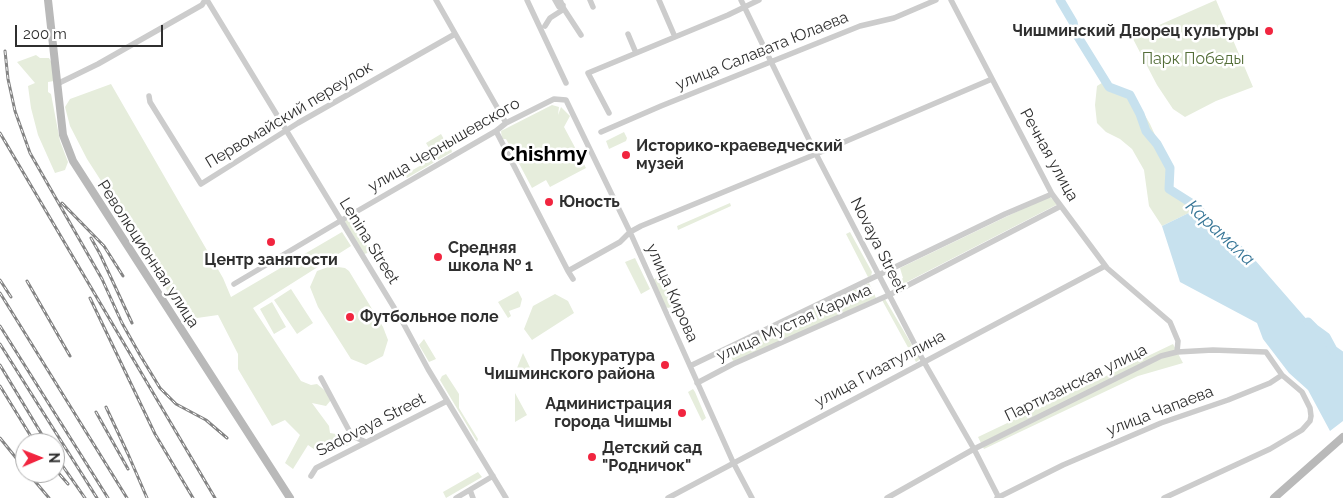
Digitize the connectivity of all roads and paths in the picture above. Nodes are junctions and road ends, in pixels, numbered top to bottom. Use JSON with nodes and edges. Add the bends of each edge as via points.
{"nodes":[{"id":1,"x":48,"y":0,"type":"edge"},
{"id":2,"x":206,"y":0,"type":"edge"},
{"id":3,"x":436,"y":0,"type":"edge"},
{"id":4,"x":527,"y":0,"type":"edge"},
{"id":5,"x":555,"y":0,"type":"edge"},
{"id":6,"x":590,"y":0,"type":"edge"},
{"id":7,"x":659,"y":0,"type":"edge"},
{"id":8,"x":741,"y":0,"type":"edge"},
{"id":9,"x":758,"y":0,"type":"edge"},
{"id":10,"x":936,"y":0,"type":"edge"},
{"id":11,"x":951,"y":0,"type":"edge"},
{"id":12,"x":562,"y":5,"type":"edge"},
{"id":13,"x":593,"y":7,"type":"dead end"},
{"id":14,"x":745,"y":7,"type":"junction"},
{"id":15,"x":545,"y":26,"type":"dead end"},
{"id":16,"x":454,"y":34,"type":"junction"},
{"id":17,"x":628,"y":34,"type":"dead end"},
{"id":18,"x":581,"y":35,"type":"dead end"},
{"id":19,"x":675,"y":37,"type":"junction"},
{"id":20,"x":636,"y":53,"type":"junction"},
{"id":21,"x":771,"y":62,"type":"junction"},
{"id":22,"x":992,"y":79,"type":"junction"},
{"id":23,"x":566,"y":83,"type":"dead end"},
{"id":24,"x":57,"y":84,"type":"junction"},
{"id":25,"x":149,"y":96,"type":"dead end"},
{"id":26,"x":566,"y":100,"type":"joint"},
{"id":27,"x":609,"y":112,"type":"dead end"},
{"id":28,"x":506,"y":123,"type":"junction"},
{"id":29,"x":286,"y":130,"type":"junction"},
{"id":30,"x":496,"y":131,"type":"junction"},
{"id":31,"x":601,"y":132,"type":"dead end"},
{"id":32,"x":816,"y":154,"type":"junction"},
{"id":33,"x":1052,"y":194,"type":"junction"},
{"id":34,"x":1061,"y":206,"type":"junction"},
{"id":35,"x":340,"y":220,"type":"junction"},
{"id":36,"x":630,"y":232,"type":"junction"},
{"id":37,"x":1105,"y":266,"type":"junction"},
{"id":38,"x":568,"y":271,"type":"junction"},
{"id":39,"x":878,"y":275,"type":"junction"},
{"id":40,"x":573,"y":279,"type":"dead end"},
{"id":41,"x":234,"y":284,"type":"dead end"},
{"id":42,"x":889,"y":295,"type":"junction"},
{"id":43,"x":1177,"y":352,"type":"junction"},
{"id":44,"x":924,"y":362,"type":"junction"},
{"id":45,"x":690,"y":366,"type":"junction"},
{"id":46,"x":1282,"y":375,"type":"junction"},
{"id":47,"x":322,"y":378,"type":"dead end"},
{"id":48,"x":697,"y":383,"type":"junction"},
{"id":49,"x":447,"y":401,"type":"junction"},
{"id":50,"x":1343,"y":437,"type":"edge"},
{"id":51,"x":366,"y":442,"type":"junction"},
{"id":52,"x":974,"y":449,"type":"junction"},
{"id":53,"x":733,"y":462,"type":"junction"},
{"id":54,"x":311,"y":476,"type":"dead end"},
{"id":55,"x":493,"y":476,"type":"junction"},
{"id":56,"x":470,"y":490,"type":"junction"},
{"id":57,"x":290,"y":498,"type":"edge"},
{"id":58,"x":456,"y":498,"type":"edge"},
{"id":59,"x":473,"y":498,"type":"edge"},
{"id":60,"x":506,"y":498,"type":"edge"},
{"id":61,"x":668,"y":498,"type":"edge"},
{"id":62,"x":752,"y":498,"type":"edge"},
{"id":63,"x":887,"y":498,"type":"edge"},
{"id":64,"x":998,"y":498,"type":"edge"},
{"id":65,"x":1164,"y":498,"type":"edge"},
{"id":66,"x":1274,"y":498,"type":"edge"}],
"edges":[{"from":1,"to":24,"type":"main road","name":"Революционная улица"},
{"from":2,"to":24,"type":"street","via":[[98,64]]},
{"from":2,"to":29,"type":"street","name":"Lenina Street"},
{"from":3,"to":16,"type":"street"},
{"from":4,"to":23,"type":"street"},
{"from":5,"to":12,"type":"street","via":[[559,7]]},
{"from":6,"to":13,"type":"street"},
{"from":7,"to":19,"type":"street"},
{"from":8,"to":14,"type":"street","name":"Novaya Street"},
{"from":9,"to":14,"type":"street"},
{"from":10,"to":21,"type":"street","name":"улица Салавата Юлаева"},
{"from":11,"to":22,"type":"street","name":"Речная улица"},
{"from":12,"to":15,"type":"street"},
{"from":12,"to":18,"type":"street"},
{"from":14,"to":19,"type":"street"},
{"from":14,"to":21,"type":"street","name":"Novaya Street"},
{"from":16,"to":28,"type":"street"},
{"from":16,"to":29,"type":"street","name":"Первомайский переулок"},
{"from":17,"to":20,"type":"street"},
{"from":19,"to":20,"type":"street"},
{"from":20,"to":27,"type":"street","via":[[588,73]]},
{"from":21,"to":31,"type":"street","name":"улица Салавата Юлаева"},
{"from":21,"to":32,"type":"street","name":"Novaya Street"},
{"from":22,"to":32,"type":"street"},
{"from":22,"to":33,"type":"street","name":"Речная улица"},
{"from":24,"to":57,"type":"main road","name":"Революционная улица","via":[[63,135],[76,168]]},
{"from":25,"to":29,"type":"street","name":"Первомайский переулок","via":[[201,184]]},
{"from":26,"to":28,"type":"street","name":"улица Чернышевского","via":[[554,99]]},
{"from":26,"to":36,"type":"street","name":"улица Кирова"},
{"from":28,"to":30,"type":"street","name":"улица Чернышевского"},
{"from":29,"to":35,"type":"street","name":"Lenina Street"},
{"from":30,"to":35,"type":"street","name":"улица Чернышевского"},
{"from":30,"to":38,"type":"street"},
{"from":32,"to":36,"type":"street"},
{"from":32,"to":39,"type":"street","name":"Novaya Street"},
{"from":33,"to":34,"type":"street","name":"Речная улица"},
{"from":33,"to":39,"type":"street","name":"улица Мустая Карима"},
{"from":34,"to":37,"type":"street","name":"Речная улица"},
{"from":34,"to":42,"type":"street","name":"улица Мустая Карима"},
{"from":35,"to":41,"type":"street","name":"улица Чернышевского"},
{"from":35,"to":49,"type":"street","name":"Lenina Street"},
{"from":36,"to":38,"type":"street","via":[[620,242]]},
{"from":36,"to":45,"type":"street","name":"улица Кирова"},
{"from":37,"to":43,"type":"street","name":"Речная улица","via":[[1170,322],[1178,341]]},
{"from":37,"to":44,"type":"street","name":"улица Гизатуллина"},
{"from":38,"to":40,"type":"street"},
{"from":39,"to":42,"type":"street","name":"Novaya Street"},
{"from":39,"to":45,"type":"street","name":"улица Мустая Карима"},
{"from":42,"to":44,"type":"street","name":"Novaya Street"},
{"from":42,"to":48,"type":"street","name":"улица Мустая Карима","via":[[769,347]]},
{"from":43,"to":46,"type":"street","name":"Партизанская улица","via":[[1266,352]]},
{"from":43,"to":52,"type":"street","name":"Партизанская улица","via":[[1161,356]]},
{"from":44,"to":52,"type":"street","name":"Novaya Street"},
{"from":44,"to":53,"type":"street","name":"улица Гизатуллина"},
{"from":45,"to":48,"type":"street","name":"улица Кирова"},
{"from":46,"to":64,"type":"street","name":"улица Чапаева","via":[[1270,383],[1161,423],[1072,461]]},
{"from":46,"to":65,"type":"street","via":[[1302,392],[1310,408],[1310,421],[1302,430],[1270,449]]},
{"from":47,"to":51,"type":"street","via":[[352,436]]},
{"from":48,"to":53,"type":"street","name":"улица Кирова"},
{"from":49,"to":51,"type":"street","name":"Sadovaya Street"},
{"from":49,"to":55,"type":"street","name":"Lenina Street"},
{"from":50,"to":66,"type":"main road"},
{"from":51,"to":54,"type":"street","name":"Sadovaya Street","via":[[316,468]]},
{"from":52,"to":63,"type":"street","name":"Партизанская улица"},
{"from":52,"to":64,"type":"street","name":"Novaya Street"},
{"from":53,"to":61,"type":"street","name":"улица Гизатуллина"},
{"from":53,"to":62,"type":"street","name":"улица Кирова"},
{"from":55,"to":56,"type":"street"},
{"from":55,"to":60,"type":"street","name":"Lenina Street"},
{"from":56,"to":58,"type":"street"},
{"from":56,"to":59,"type":"street"}]}
